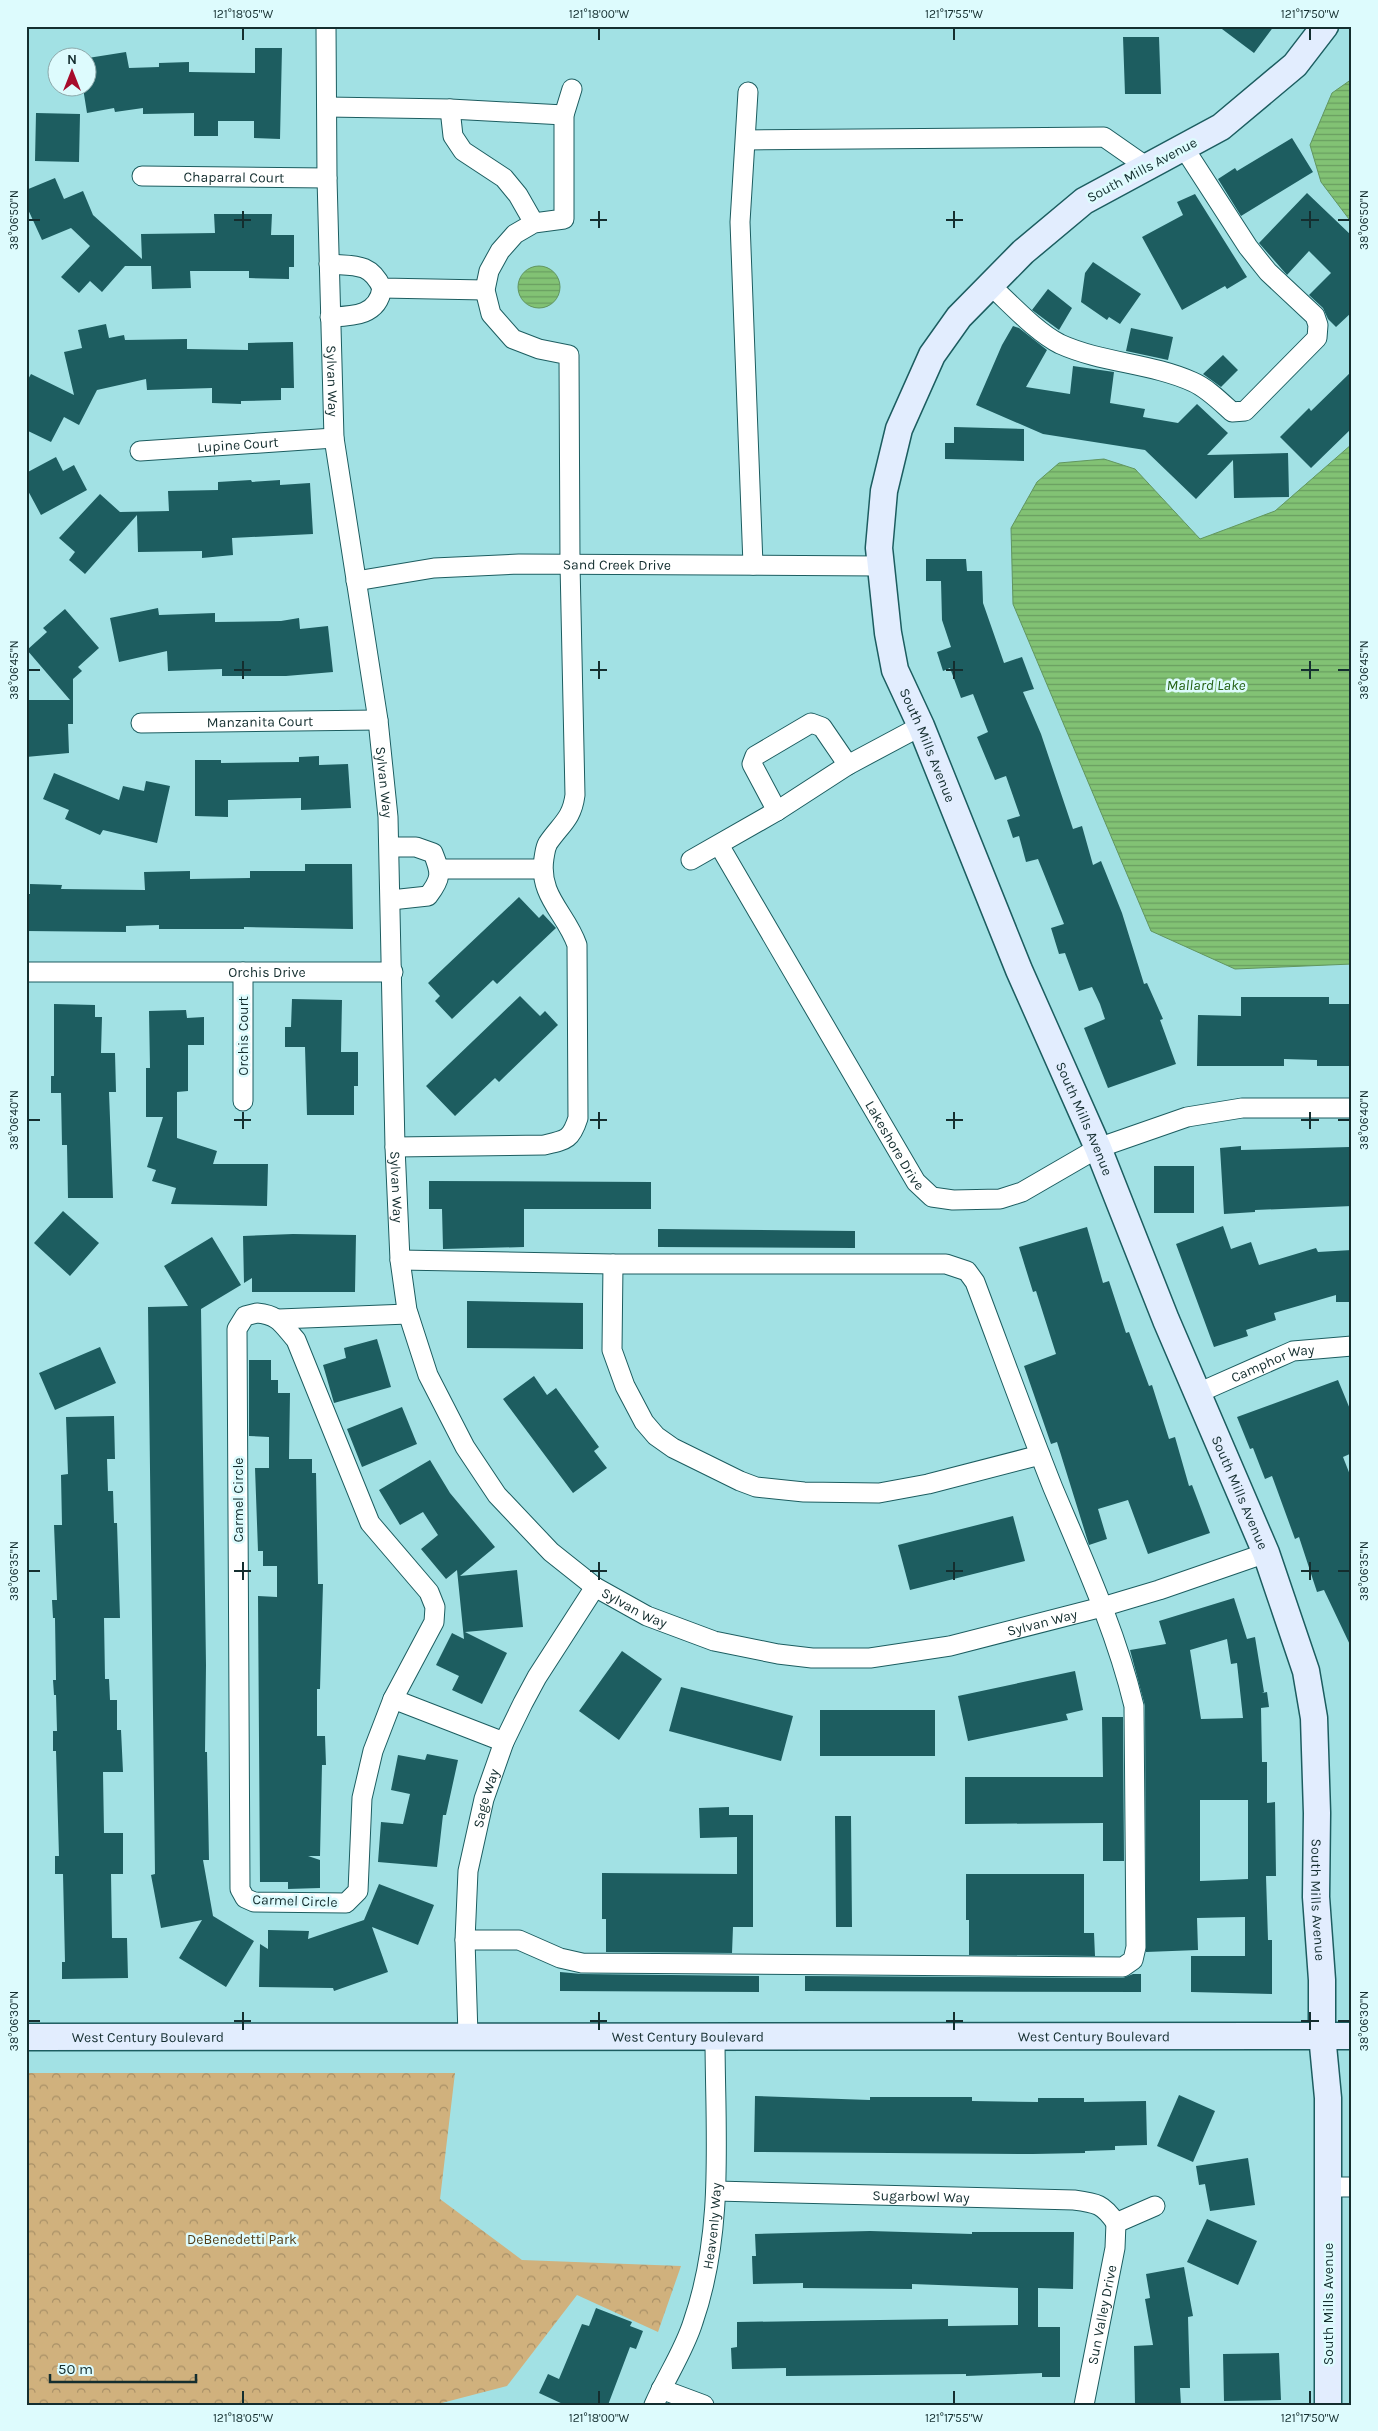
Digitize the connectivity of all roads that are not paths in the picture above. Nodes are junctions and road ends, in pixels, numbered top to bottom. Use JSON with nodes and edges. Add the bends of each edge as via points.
{"nodes":[{"id":1,"x":326,"y":26,"type":"edge"},
{"id":2,"x":1325,"y":26,"type":"edge"},
{"id":3,"x":572,"y":89,"type":"dead end"},
{"id":4,"x":748,"y":92,"type":"dead end"},
{"id":5,"x":327,"y":107,"type":"junction"},
{"id":6,"x":450,"y":109,"type":"junction"},
{"id":7,"x":564,"y":115,"type":"junction"},
{"id":8,"x":746,"y":140,"type":"junction"},
{"id":9,"x":1184,"y":148,"type":"junction"},
{"id":10,"x":1147,"y":167,"type":"junction"},
{"id":11,"x":142,"y":176,"type":"dead end"},
{"id":12,"x":327,"y":178,"type":"junction"},
{"id":13,"x":534,"y":223,"type":"junction"},
{"id":14,"x":329,"y":264,"type":"junction"},
{"id":15,"x":990,"y":284,"type":"junction"},
{"id":16,"x":382,"y":288,"type":"junction"},
{"id":17,"x":485,"y":290,"type":"junction"},
{"id":18,"x":330,"y":317,"type":"junction"},
{"id":19,"x":334,"y":438,"type":"junction"},
{"id":20,"x":140,"y":451,"type":"dead end"},
{"id":21,"x":570,"y":564,"type":"junction"},
{"id":22,"x":753,"y":565,"type":"junction"},
{"id":23,"x":880,"y":566,"type":"junction"},
{"id":24,"x":356,"y":581,"type":"junction"},
{"id":25,"x":378,"y":720,"type":"junction"},
{"id":26,"x":142,"y":723,"type":"dead end"},
{"id":27,"x":921,"y":726,"type":"junction"},
{"id":28,"x":848,"y":765,"type":"junction"},
{"id":29,"x":777,"y":810,"type":"junction"},
{"id":30,"x":719,"y":844,"type":"junction"},
{"id":31,"x":390,"y":847,"type":"junction"},
{"id":32,"x":690,"y":860,"type":"dead end"},
{"id":33,"x":542,"y":868,"type":"junction"},
{"id":34,"x":440,"y":869,"type":"junction"},
{"id":35,"x":391,"y":900,"type":"junction"},
{"id":36,"x":26,"y":972,"type":"edge"},
{"id":37,"x":243,"y":972,"type":"junction"},
{"id":38,"x":392,"y":972,"type":"junction"},
{"id":39,"x":243,"y":1101,"type":"dead end"},
{"id":40,"x":1352,"y":1108,"type":"edge"},
{"id":41,"x":395,"y":1147,"type":"junction"},
{"id":42,"x":1098,"y":1148,"type":"junction"},
{"id":43,"x":400,"y":1260,"type":"junction"},
{"id":44,"x":613,"y":1264,"type":"junction"},
{"id":45,"x":408,"y":1314,"type":"junction"},
{"id":46,"x":278,"y":1319,"type":"junction"},
{"id":47,"x":1352,"y":1346,"type":"edge"},
{"id":48,"x":1198,"y":1393,"type":"junction"},
{"id":49,"x":1040,"y":1455,"type":"junction"},
{"id":50,"x":1266,"y":1553,"type":"junction"},
{"id":51,"x":595,"y":1588,"type":"junction"},
{"id":52,"x":1102,"y":1607,"type":"junction"},
{"id":53,"x":392,"y":1699,"type":"junction"},
{"id":54,"x":504,"y":1742,"type":"junction"},
{"id":55,"x":465,"y":1940,"type":"junction"},
{"id":56,"x":468,"y":2035,"type":"junction"},
{"id":57,"x":1322,"y":2035,"type":"junction"},
{"id":58,"x":715,"y":2036,"type":"junction"},
{"id":59,"x":1352,"y":2036,"type":"edge"},
{"id":60,"x":26,"y":2037,"type":"edge"},
{"id":61,"x":1339,"y":2187,"type":"edge"},
{"id":62,"x":716,"y":2191,"type":"junction"},
{"id":63,"x":1154,"y":2206,"type":"dead end"},
{"id":64,"x":1116,"y":2223,"type":"junction"},
{"id":65,"x":658,"y":2397,"type":"edge"},
{"id":66,"x":704,"y":2405,"type":"edge"},
{"id":67,"x":1084,"y":2405,"type":"edge"},
{"id":68,"x":1328,"y":2405,"type":"edge"}],
"edges":[{"from":1,"to":5,"type":"street","name":"Sylvan Way"},
{"from":2,"to":9,"type":"street","name":"South Mills Avenue","via":[[1295,65],[1260,96],[1221,127]]},
{"from":3,"to":7,"type":"street"},
{"from":4,"to":8,"type":"street"},
{"from":5,"to":6,"type":"street"},
{"from":5,"to":12,"type":"street","name":"Sylvan Way"},
{"from":6,"to":7,"type":"street"},
{"from":6,"to":13,"type":"street","via":[[453,136],[463,151],[504,178]]},
{"from":7,"to":13,"type":"street","via":[[564,219]]},
{"from":8,"to":10,"type":"street","via":[[1104,137]]},
{"from":8,"to":22,"type":"street","via":[[740,222]]},
{"from":9,"to":10,"type":"street","name":"South Mills Avenue"},
{"from":9,"to":15,"type":"street","via":[[1248,247],[1268,272],[1315,316],[1318,325],[1318,338],[1245,411],[1232,412],[1195,383],[1176,376],[1087,354],[1059,343]]},
{"from":10,"to":15,"type":"street","name":"South Mills Avenue","via":[[1084,200]]},
{"from":11,"to":12,"type":"street","name":"Chaparral Court"},
{"from":12,"to":14,"type":"street","name":"Sylvan Way"},
{"from":13,"to":17,"type":"street","via":[[515,234],[500,252],[489,271]]},
{"from":14,"to":16,"type":"street","via":[[363,267],[376,276]]},
{"from":14,"to":18,"type":"street","name":"Sylvan Way"},
{"from":15,"to":23,"type":"street","name":"South Mills Avenue","via":[[959,317],[932,355],[899,430],[884,491]]},
{"from":16,"to":17,"type":"street"},
{"from":16,"to":18,"type":"street","via":[[370,310],[360,315]]},
{"from":17,"to":21,"type":"street","via":[[492,314],[513,339],[569,355]]},
{"from":18,"to":19,"type":"street","name":"Sylvan Way"},
{"from":19,"to":20,"type":"street","name":"Lupine Court"},
{"from":19,"to":24,"type":"street","name":"Sylvan Way"},
{"from":21,"to":22,"type":"street","name":"Sand Creek Drive"},
{"from":21,"to":24,"type":"street","name":"Sand Creek Drive","via":[[434,568]]},
{"from":21,"to":33,"type":"street","via":[[576,795],[573,812],[546,846]]},
{"from":22,"to":23,"type":"street","name":"Sand Creek Drive"},
{"from":23,"to":27,"type":"street","name":"South Mills Avenue","via":[[895,670]]},
{"from":24,"to":25,"type":"street","name":"Sylvan Way"},
{"from":25,"to":26,"type":"street","name":"Manzanita Court"},
{"from":25,"to":31,"type":"street","name":"Sylvan Way"},
{"from":27,"to":28,"type":"street"},
{"from":27,"to":42,"type":"street","name":"South Mills Avenue","via":[[1019,970]]},
{"from":28,"to":29,"type":"street"},
{"from":28,"to":29,"type":"street","via":[[822,726],[811,723],[755,756],[752,764]]},
{"from":29,"to":30,"type":"street"},
{"from":30,"to":32,"type":"street"},
{"from":30,"to":42,"type":"street","name":"Lakeshore Drive","via":[[857,1083],[925,1192],[932,1197],[953,1200],[1000,1199],[1022,1192]]},
{"from":31,"to":34,"type":"street","via":[[416,847],[433,853]]},
{"from":31,"to":35,"type":"street","name":"Sylvan Way"},
{"from":33,"to":34,"type":"street"},
{"from":33,"to":41,"type":"street","via":[[545,886],[556,909],[572,928],[577,945],[578,1118],[573,1133],[565,1141],[544,1146]]},
{"from":34,"to":35,"type":"street","via":[[438,884],[428,896]]},
{"from":35,"to":38,"type":"street","name":"Sylvan Way"},
{"from":36,"to":37,"type":"street","name":"Orchis Drive"},
{"from":37,"to":38,"type":"street","name":"Orchis Drive"},
{"from":37,"to":39,"type":"street","name":"Orchis Court"},
{"from":38,"to":41,"type":"street","name":"Sylvan Way"},
{"from":40,"to":42,"type":"street","name":"Lakeshore Drive","via":[[1242,1108],[1186,1117]]},
{"from":41,"to":43,"type":"street","name":"Sylvan Way"},
{"from":42,"to":48,"type":"street","name":"South Mills Avenue"},
{"from":43,"to":44,"type":"street"},
{"from":43,"to":45,"type":"street","name":"Sylvan Way"},
{"from":44,"to":49,"type":"street","via":[[946,1264],[967,1271],[975,1282]]},
{"from":44,"to":49,"type":"street","via":[[612,1350],[625,1386],[644,1422],[673,1448],[740,1481],[756,1487],[804,1492],[879,1493]]},
{"from":45,"to":46,"type":"street"},
{"from":45,"to":51,"type":"street","name":"Sylvan Way","via":[[428,1375],[465,1447],[497,1495],[551,1552]]},
{"from":46,"to":53,"type":"street","name":"Carmel Circle","via":[[296,1340],[370,1523],[429,1592],[435,1607],[434,1622]]},
{"from":46,"to":53,"type":"street","name":"Carmel Circle","via":[[270,1314],[245,1316],[237,1329],[240,1889],[245,1898],[254,1902],[346,1903],[358,1891],[362,1798],[373,1751]]},
{"from":47,"to":48,"type":"street","name":"Camphor Way","via":[[1293,1351]]},
{"from":48,"to":50,"type":"street","name":"South Mills Avenue"},
{"from":49,"to":52,"type":"street"},
{"from":50,"to":52,"type":"street","name":"Sylvan Way"},
{"from":50,"to":57,"type":"street","name":"South Mills Avenue","via":[[1306,1672],[1314,1718],[1318,1814],[1316,1898]]},
{"from":51,"to":52,"type":"street","name":"Sylvan Way","via":[[648,1616],[714,1641],[812,1658],[870,1658],[950,1646]]},
{"from":51,"to":54,"type":"street","name":"Sage Way","via":[[537,1677]]},
{"from":52,"to":55,"type":"street","via":[[1134,1706],[1136,1947],[1133,1960],[1123,1966],[582,1963],[560,1958],[519,1940]]},
{"from":53,"to":54,"type":"street"},
{"from":54,"to":55,"type":"street","name":"Sage Way","via":[[484,1799],[468,1870]]},
{"from":55,"to":56,"type":"street","name":"Sage Way"},
{"from":56,"to":58,"type":"street","name":"West Century Boulevard"},
{"from":56,"to":60,"type":"street","name":"West Century Boulevard"},
{"from":57,"to":58,"type":"street","name":"West Century Boulevard"},
{"from":57,"to":59,"type":"street","name":"West Century Boulevard"},
{"from":57,"to":61,"type":"street","name":"South Mills Avenue"},
{"from":58,"to":62,"type":"street","name":"Heavenly Way"},
{"from":61,"to":68,"type":"street","name":"South Mills Avenue"},
{"from":62,"to":64,"type":"street","name":"Sugarbowl Way","via":[[1074,2200],[1097,2203]]},
{"from":62,"to":65,"type":"street","name":"Heavenly Way","via":[[714,2237],[705,2282],[693,2324]]},
{"from":63,"to":64,"type":"street"},
{"from":64,"to":67,"type":"street","name":"Sun Valley Drive"},
{"from":65,"to":66,"type":"street"}]}
